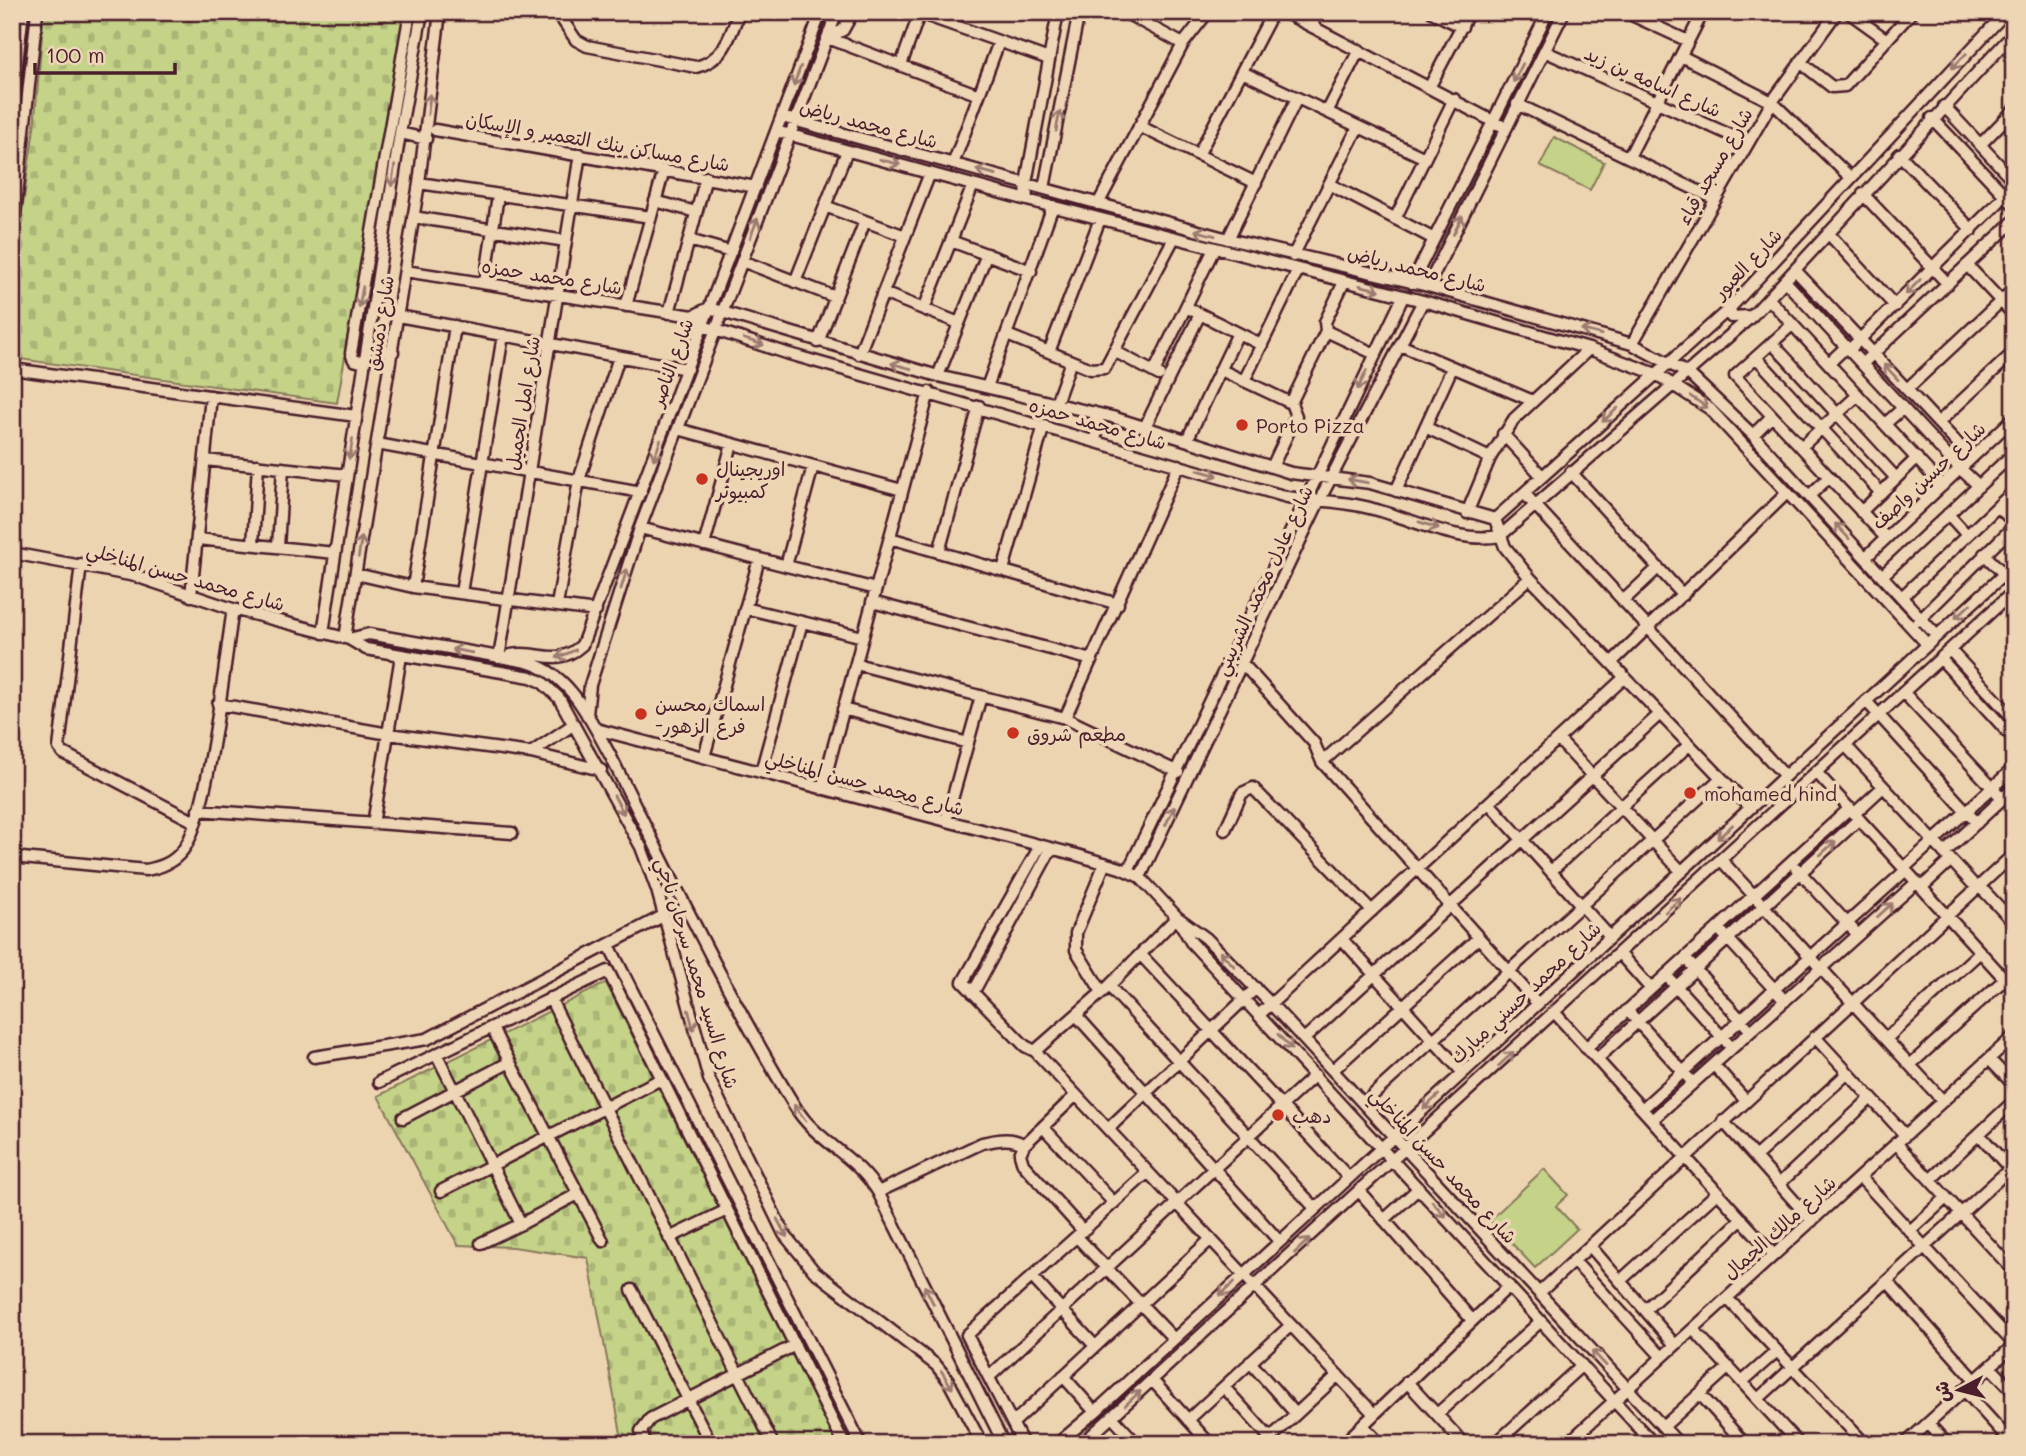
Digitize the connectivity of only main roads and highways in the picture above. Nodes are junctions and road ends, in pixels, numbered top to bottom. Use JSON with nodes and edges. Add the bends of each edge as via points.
{"nodes":[{"id":1,"x":22,"y":12,"type":"edge"},
{"id":2,"x":15,"y":44,"type":"edge"},
{"id":3,"x":12,"y":95,"type":"edge"}],
"edges":[{"from":1,"to":2,"type":"main road"},
{"from":2,"to":3,"type":"main road"}]}
